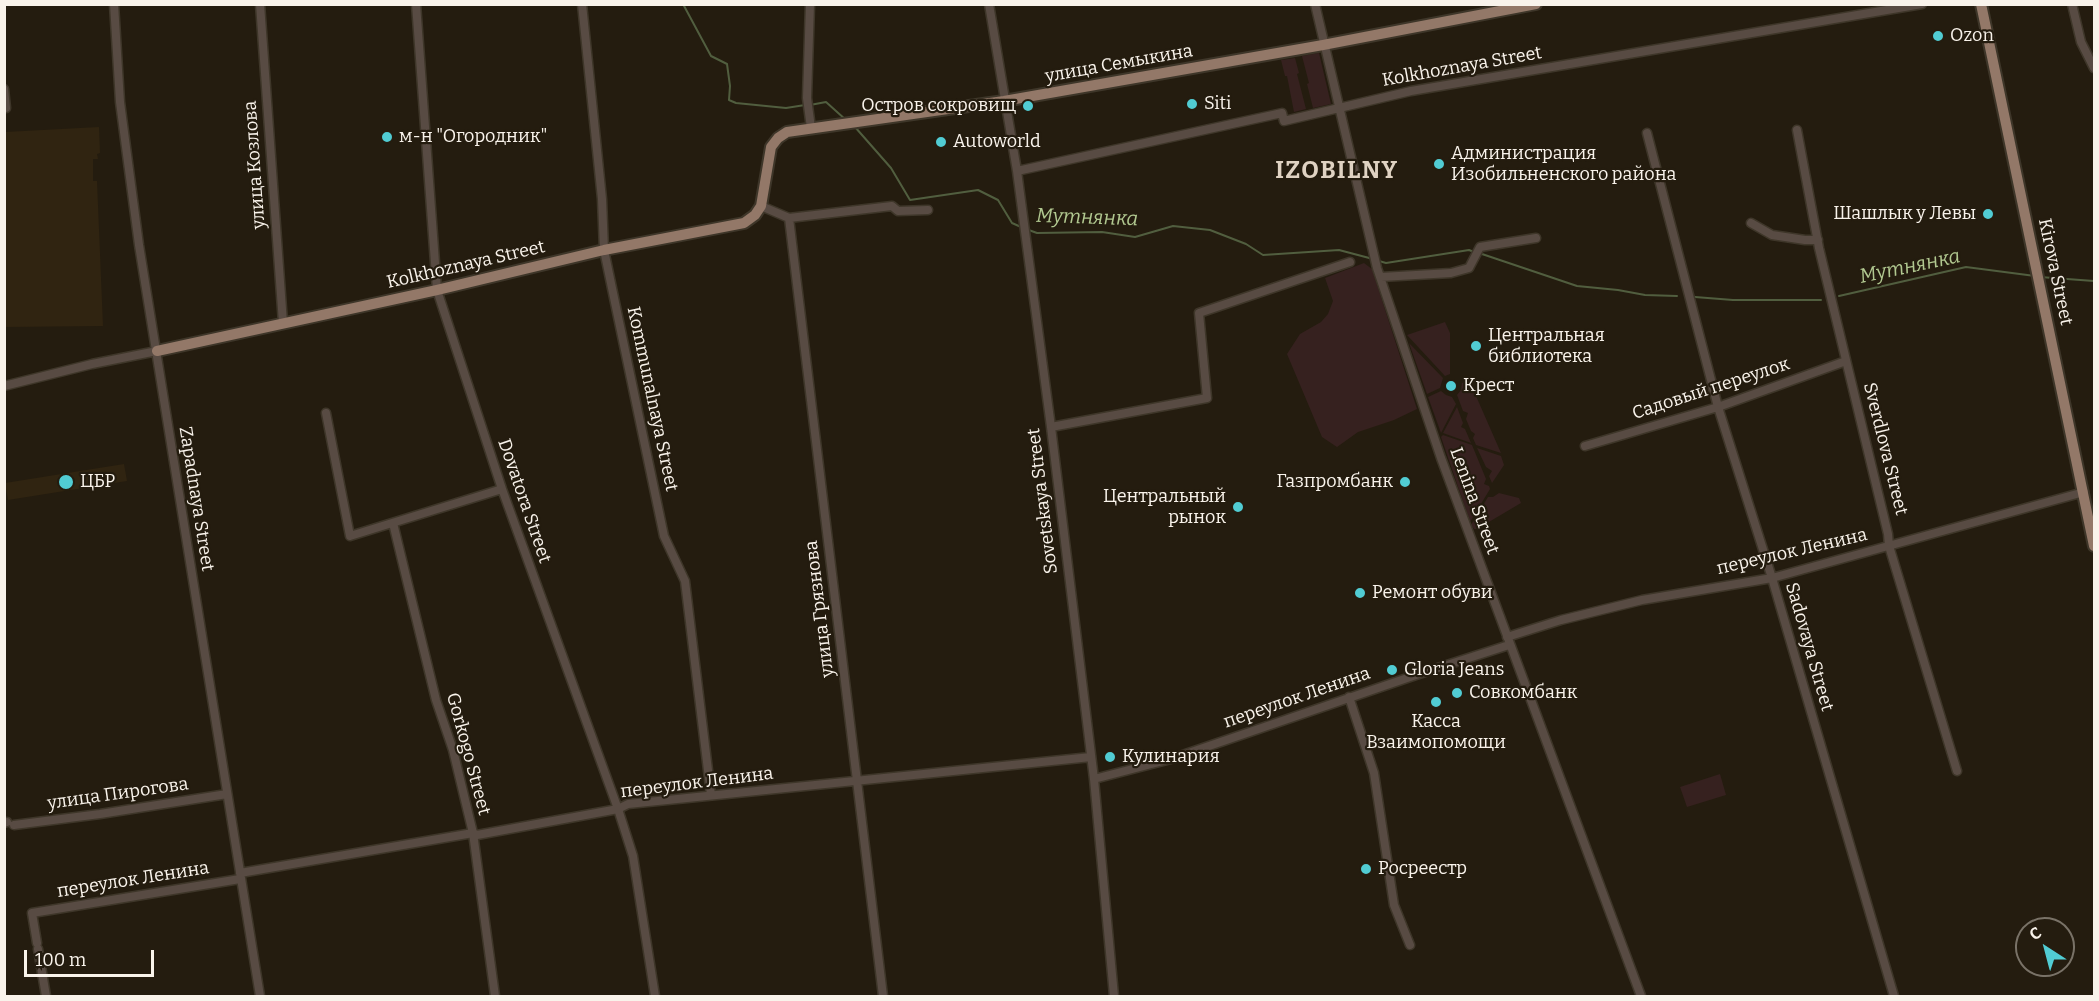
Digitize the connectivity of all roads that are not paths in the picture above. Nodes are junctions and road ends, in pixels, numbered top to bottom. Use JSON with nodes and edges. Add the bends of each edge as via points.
{"nodes":[{"id":1,"x":114,"y":4,"type":"edge"},
{"id":2,"x":260,"y":4,"type":"edge"},
{"id":3,"x":416,"y":4,"type":"edge"},
{"id":4,"x":582,"y":4,"type":"edge"},
{"id":5,"x":810,"y":4,"type":"edge"},
{"id":6,"x":989,"y":4,"type":"edge"},
{"id":7,"x":1315,"y":4,"type":"edge"},
{"id":8,"x":1536,"y":4,"type":"edge"},
{"id":9,"x":1922,"y":4,"type":"edge"},
{"id":10,"x":1982,"y":4,"type":"edge"},
{"id":11,"x":2072,"y":4,"type":"edge"},
{"id":12,"x":1323,"y":45,"type":"junction"},
{"id":13,"x":2094,"y":68,"type":"edge"},
{"id":14,"x":4,"y":89,"type":"edge"},
{"id":15,"x":1004,"y":101,"type":"junction"},
{"id":16,"x":6,"y":108,"type":"dead end"},
{"id":17,"x":1338,"y":108,"type":"junction"},
{"id":18,"x":811,"y":128,"type":"junction"},
{"id":19,"x":1797,"y":130,"type":"dead end"},
{"id":20,"x":1647,"y":133,"type":"dead end"},
{"id":21,"x":1017,"y":171,"type":"junction"},
{"id":22,"x":761,"y":206,"type":"junction"},
{"id":23,"x":928,"y":210,"type":"dead end"},
{"id":24,"x":789,"y":218,"type":"junction"},
{"id":25,"x":1751,"y":223,"type":"dead end"},
{"id":26,"x":1536,"y":238,"type":"dead end"},
{"id":27,"x":1818,"y":240,"type":"junction"},
{"id":28,"x":604,"y":250,"type":"junction"},
{"id":29,"x":1350,"y":262,"type":"dead end"},
{"id":30,"x":1380,"y":277,"type":"junction"},
{"id":31,"x":437,"y":290,"type":"junction"},
{"id":32,"x":283,"y":323,"type":"junction"},
{"id":33,"x":156,"y":351,"type":"junction"},
{"id":34,"x":1846,"y":361,"type":"junction"},
{"id":35,"x":4,"y":386,"type":"edge"},
{"id":36,"x":1718,"y":407,"type":"junction"},
{"id":37,"x":326,"y":413,"type":"dead end"},
{"id":38,"x":1051,"y":427,"type":"junction"},
{"id":39,"x":1585,"y":446,"type":"dead end"},
{"id":40,"x":502,"y":489,"type":"junction"},
{"id":41,"x":2084,"y":492,"type":"junction"},
{"id":42,"x":393,"y":523,"type":"junction"},
{"id":43,"x":1889,"y":546,"type":"junction"},
{"id":44,"x":2094,"y":546,"type":"edge"},
{"id":45,"x":1772,"y":578,"type":"junction"},
{"id":46,"x":1508,"y":641,"type":"junction"},
{"id":47,"x":1350,"y":697,"type":"junction"},
{"id":48,"x":1091,"y":757,"type":"junction"},
{"id":49,"x":1957,"y":771,"type":"dead end"},
{"id":50,"x":1094,"y":779,"type":"junction"},
{"id":51,"x":857,"y":781,"type":"junction"},
{"id":52,"x":227,"y":795,"type":"junction"},
{"id":53,"x":711,"y":795,"type":"junction"},
{"id":54,"x":618,"y":809,"type":"junction"},
{"id":55,"x":8,"y":823,"type":"edge"},
{"id":56,"x":473,"y":833,"type":"junction"},
{"id":57,"x":240,"y":876,"type":"junction"},
{"id":58,"x":1410,"y":945,"type":"dead end"},
{"id":59,"x":45,"y":996,"type":"edge"},
{"id":60,"x":260,"y":996,"type":"edge"},
{"id":61,"x":495,"y":996,"type":"edge"},
{"id":62,"x":655,"y":996,"type":"edge"},
{"id":63,"x":884,"y":996,"type":"edge"},
{"id":64,"x":1114,"y":996,"type":"edge"},
{"id":65,"x":1641,"y":996,"type":"edge"},
{"id":66,"x":1894,"y":996,"type":"edge"}],
"edges":[{"from":1,"to":33,"type":"street","name":"Zapadnaya Street","via":[[120,102]]},
{"from":2,"to":32,"type":"street","name":"улица Козлова"},
{"from":3,"to":31,"type":"street","name":"Dovatora Street"},
{"from":4,"to":28,"type":"street","name":"Kommunalnaya Street"},
{"from":5,"to":18,"type":"street","via":[[807,99]]},
{"from":6,"to":15,"type":"street","name":"Sovetskaya Street"},
{"from":7,"to":12,"type":"street","name":"Lenina Street"},
{"from":8,"to":12,"type":"main road","name":"улица Семыкина"},
{"from":9,"to":17,"type":"street","name":"Kolkhoznaya Street","via":[[1411,91]]},
{"from":10,"to":41,"type":"main road","name":"Kirova Street"},
{"from":11,"to":13,"type":"street","via":[[2081,42]]},
{"from":12,"to":15,"type":"main road","name":"улица Семыкина"},
{"from":12,"to":17,"type":"street","name":"Lenina Street"},
{"from":14,"to":16,"type":"street"},
{"from":15,"to":18,"type":"main road","name":"улица Семыкина"},
{"from":15,"to":21,"type":"street","name":"Sovetskaya Street"},
{"from":17,"to":21,"type":"street","name":"Kolkhoznaya Street","via":[[1284,121],[1282,113]]},
{"from":17,"to":30,"type":"street","name":"Lenina Street"},
{"from":18,"to":22,"type":"main road","name":"улица Семыкина","via":[[787,132],[771,147]]},
{"from":19,"to":27,"type":"street","name":"Sverdlova Street"},
{"from":20,"to":36,"type":"street","name":"Sadovaya Street"},
{"from":21,"to":38,"type":"street","name":"Sovetskaya Street"},
{"from":22,"to":24,"type":"street"},
{"from":22,"to":28,"type":"main road","name":"Kolkhoznaya Street","via":[[744,223]]},
{"from":23,"to":24,"type":"street","via":[[898,211],[892,206]]},
{"from":24,"to":51,"type":"street","name":"улица Грязнова"},
{"from":25,"to":27,"type":"street","via":[[1772,236]]},
{"from":26,"to":30,"type":"street","via":[[1480,247],[1469,268],[1451,273]]},
{"from":27,"to":34,"type":"street","name":"Sverdlova Street"},
{"from":28,"to":31,"type":"main road","name":"Kolkhoznaya Street"},
{"from":28,"to":53,"type":"street","name":"Kommunalnaya Street","via":[[664,536],[685,581]]},
{"from":29,"to":38,"type":"street","via":[[1199,313],[1207,398]]},
{"from":30,"to":46,"type":"street","name":"Lenina Street"},
{"from":31,"to":32,"type":"main road","name":"Kolkhoznaya Street"},
{"from":31,"to":40,"type":"street","name":"Dovatora Street"},
{"from":32,"to":33,"type":"main road","name":"Kolkhoznaya Street"},
{"from":33,"to":35,"type":"street","name":"Kolkhoznaya Street"},
{"from":33,"to":52,"type":"street","name":"Zapadnaya Street"},
{"from":34,"to":36,"type":"street","name":"Садовый переулок"},
{"from":34,"to":43,"type":"street","name":"Sverdlova Street"},
{"from":36,"to":39,"type":"street","name":"Садовый переулок"},
{"from":36,"to":45,"type":"street","name":"Sadovaya Street"},
{"from":37,"to":42,"type":"street","via":[[350,536]]},
{"from":38,"to":48,"type":"street","name":"Sovetskaya Street"},
{"from":40,"to":42,"type":"street"},
{"from":40,"to":54,"type":"street","name":"Dovatora Street"},
{"from":41,"to":43,"type":"street","name":"переулок Ленина"},
{"from":41,"to":44,"type":"main road","name":"Kirova Street"},
{"from":42,"to":56,"type":"street","name":"Gorkogo Street"},
{"from":43,"to":45,"type":"street","name":"переулок Ленина"},
{"from":43,"to":49,"type":"street","name":"Sverdlova Street"},
{"from":45,"to":46,"type":"street","name":"переулок Ленина","via":[[1642,600],[1561,620]]},
{"from":45,"to":66,"type":"street","name":"Sadovaya Street"},
{"from":46,"to":47,"type":"street","name":"переулок Ленина"},
{"from":46,"to":65,"type":"street","name":"Lenina Street"},
{"from":47,"to":50,"type":"street","name":"переулок Ленина","via":[[1171,759]]},
{"from":47,"to":58,"type":"street","via":[[1374,773],[1394,905]]},
{"from":48,"to":50,"type":"street","name":"Sovetskaya Street"},
{"from":48,"to":51,"type":"street","name":"переулок Ленина"},
{"from":50,"to":64,"type":"street","name":"Sovetskaya Street"},
{"from":51,"to":53,"type":"street","name":"переулок Ленина"},
{"from":51,"to":63,"type":"street","name":"улица Грязнова"},
{"from":52,"to":55,"type":"street","name":"улица Пирогова"},
{"from":52,"to":57,"type":"street","name":"Zapadnaya Street"},
{"from":53,"to":54,"type":"street","name":"переулок Ленина","via":[[628,804]]},
{"from":54,"to":56,"type":"street","name":"переулок Ленина"},
{"from":54,"to":62,"type":"street","name":"Dovatora Street","via":[[633,856]]},
{"from":56,"to":57,"type":"street","name":"переулок Ленина"},
{"from":56,"to":61,"type":"street","name":"Gorkogo Street"},
{"from":57,"to":59,"type":"street","name":"переулок Ленина","via":[[32,913]]},
{"from":57,"to":60,"type":"street","name":"Zapadnaya Street"}]}
